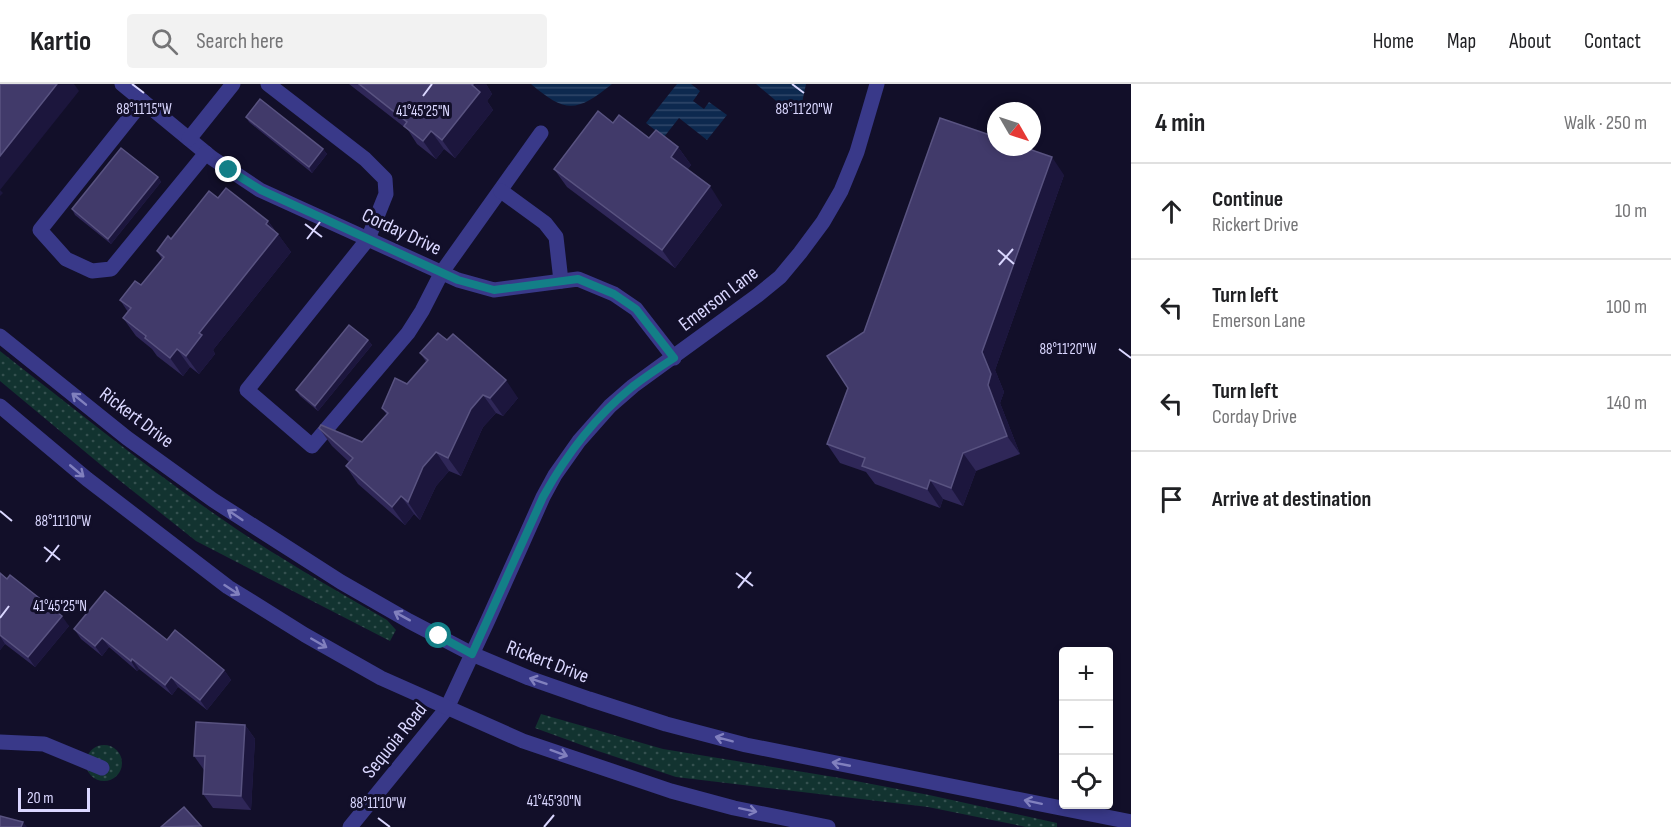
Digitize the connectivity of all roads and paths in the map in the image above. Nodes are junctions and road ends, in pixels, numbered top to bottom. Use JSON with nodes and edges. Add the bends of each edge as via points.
{"nodes":[{"id":1,"x":122,"y":84,"type":"edge"},
{"id":2,"x":233,"y":84,"type":"edge"},
{"id":3,"x":268,"y":84,"type":"edge"},
{"id":4,"x":878,"y":84,"type":"edge"},
{"id":5,"x":143,"y":101,"type":"junction"},
{"id":6,"x":541,"y":133,"type":"dead end"},
{"id":7,"x":189,"y":139,"type":"junction"},
{"id":8,"x":206,"y":153,"type":"junction"},
{"id":9,"x":501,"y":191,"type":"junction"},
{"id":10,"x":368,"y":239,"type":"junction"},
{"id":11,"x":441,"y":272,"type":"junction"},
{"id":12,"x":561,"y":281,"type":"junction"},
{"id":13,"x":0,"y":336,"type":"edge"},
{"id":14,"x":674,"y":358,"type":"junction"},
{"id":15,"x":0,"y":406,"type":"edge"},
{"id":16,"x":472,"y":654,"type":"junction"},
{"id":17,"x":447,"y":708,"type":"junction"},
{"id":18,"x":0,"y":742,"type":"edge"},
{"id":19,"x":102,"y":768,"type":"dead end"},
{"id":20,"x":1131,"y":822,"type":"edge"},
{"id":21,"x":350,"y":827,"type":"edge"},
{"id":22,"x":828,"y":827,"type":"edge"}],
"edges":[{"from":1,"to":5,"type":"street","name":"Corday Drive"},
{"from":2,"to":7,"type":"street"},
{"from":3,"to":10,"type":"street","via":[[385,179],[386,194]]},
{"from":4,"to":14,"type":"street","name":"Emerson Lane","via":[[841,191],[806,245],[780,277]]},
{"from":5,"to":7,"type":"street","name":"Corday Drive"},
{"from":5,"to":8,"type":"street","via":[[40,230],[66,260],[92,271],[111,269]]},
{"from":6,"to":9,"type":"street"},
{"from":7,"to":8,"type":"street","name":"Corday Drive"},
{"from":8,"to":10,"type":"street","name":"Corday Drive","via":[[261,190]]},
{"from":9,"to":11,"type":"street"},
{"from":9,"to":12,"type":"street","via":[[545,223],[556,237]]},
{"from":10,"to":11,"type":"street","name":"Corday Drive"},
{"from":10,"to":11,"type":"street","via":[[247,390],[312,446],[408,333]]},
{"from":11,"to":12,"type":"street","name":"Corday Drive","via":[[494,290]]},
{"from":12,"to":14,"type":"street","name":"Corday Drive","via":[[578,279],[614,294],[636,309]]},
{"from":16,"to":13,"type":"street","name":"Rickert Drive","one_way":true,"via":[[341,582],[213,500],[127,438]]},
{"from":14,"to":16,"type":"street","name":"Emerson Lane","via":[[610,406],[555,475]]},
{"from":15,"to":17,"type":"street","one_way":true,"via":[[87,479],[228,587],[381,678]]},
{"from":16,"to":17,"type":"street","name":"Emerson Lane"},
{"from":20,"to":16,"type":"street","name":"Rickert Drive","one_way":true,"via":[[746,745],[589,699]]},
{"from":17,"to":21,"type":"street","name":"Sequoia Road"},
{"from":17,"to":22,"type":"street","one_way":true,"via":[[523,741],[671,791]]},
{"from":18,"to":19,"type":"street","via":[[44,744]]}]}
